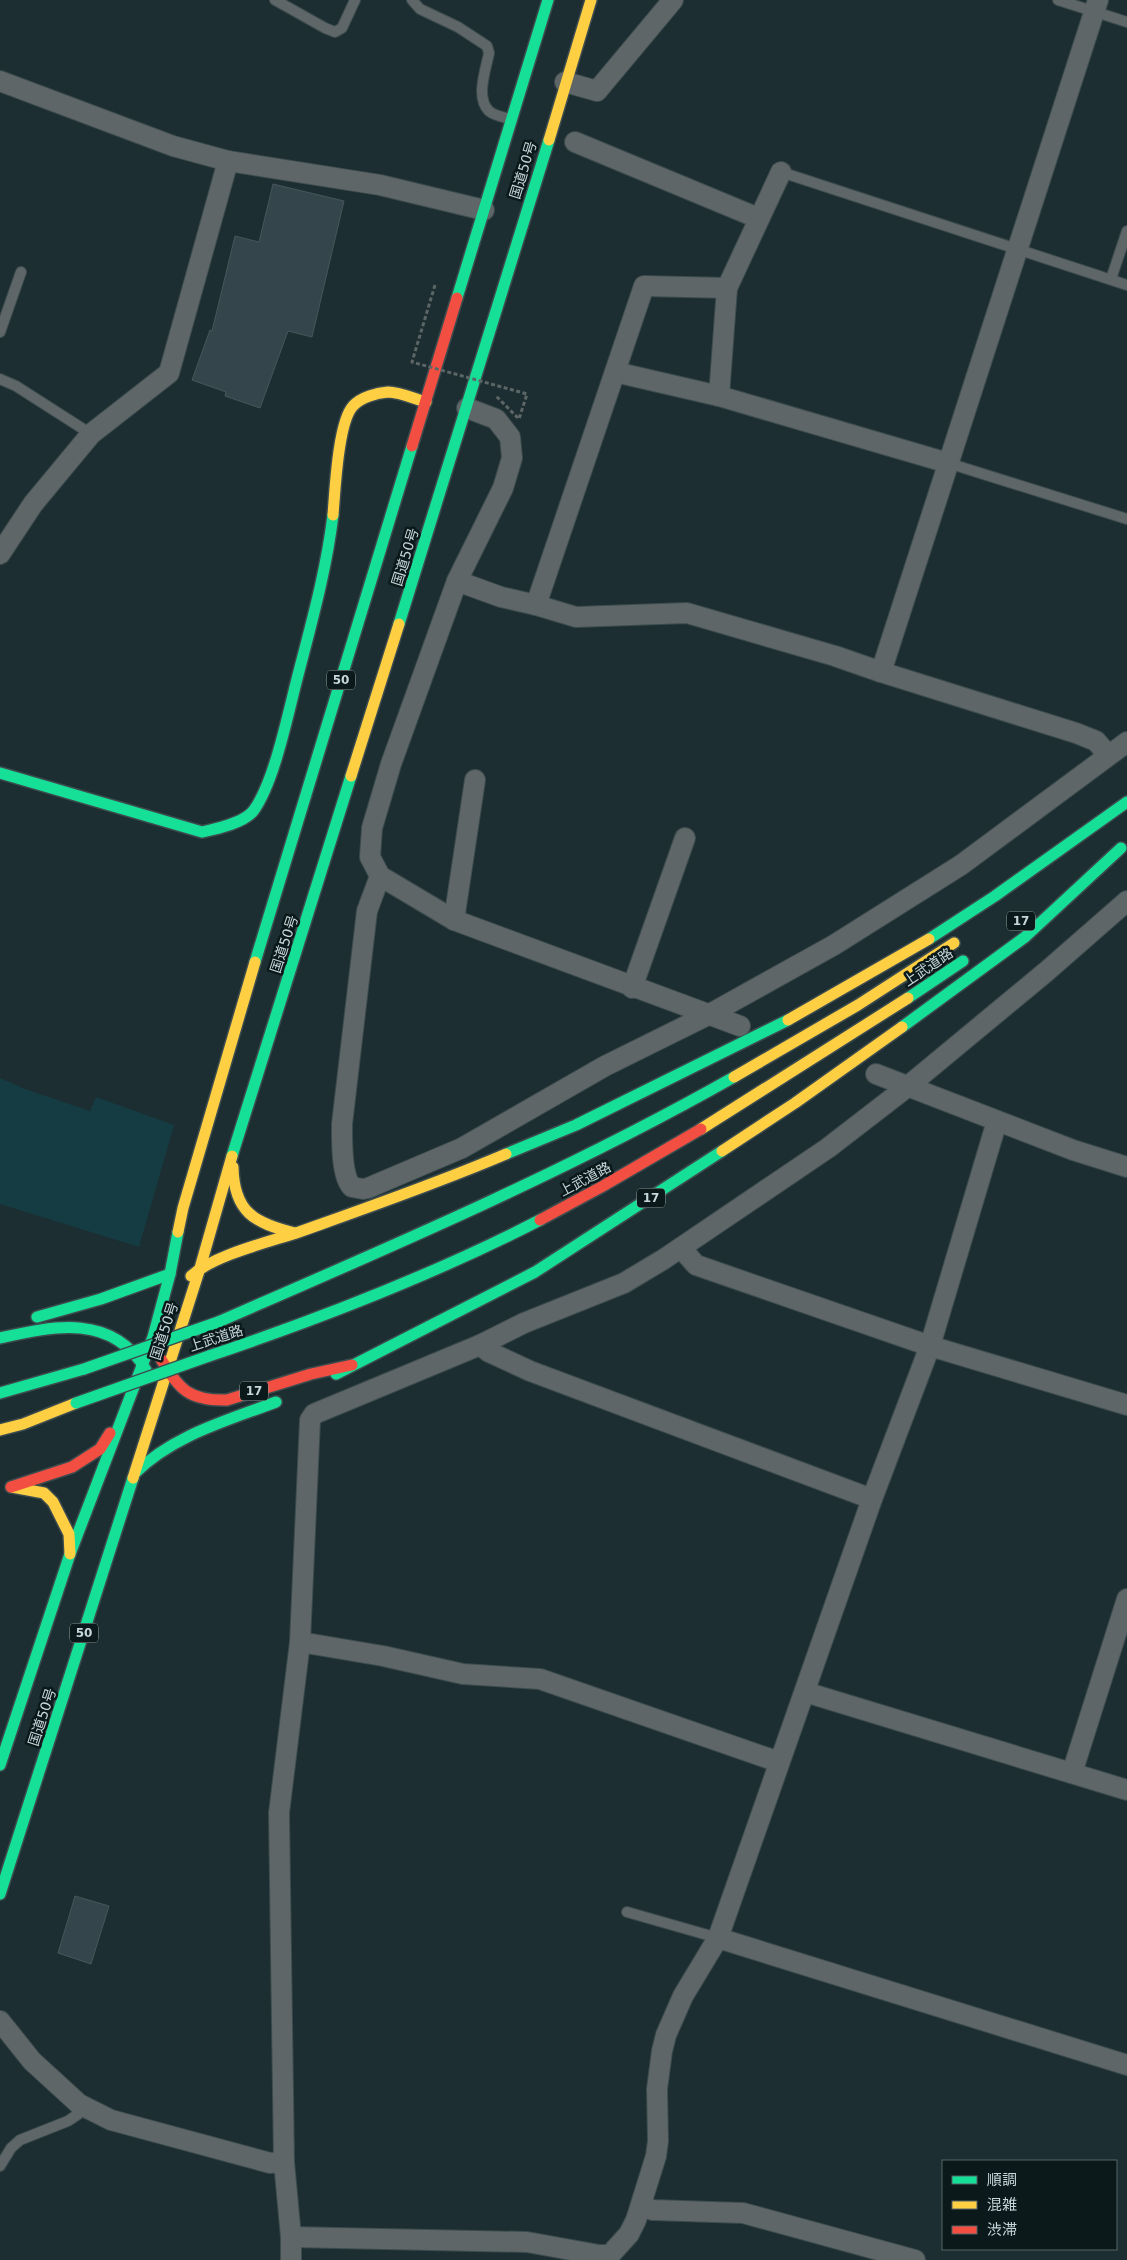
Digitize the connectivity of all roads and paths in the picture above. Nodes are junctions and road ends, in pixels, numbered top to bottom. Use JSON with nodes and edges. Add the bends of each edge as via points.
{"nodes":[{"id":1,"x":274,"y":0,"type":"edge"},
{"id":2,"x":355,"y":0,"type":"edge"},
{"id":3,"x":412,"y":0,"type":"edge"},
{"id":4,"x":548,"y":0,"type":"edge"},
{"id":5,"x":591,"y":0,"type":"edge"},
{"id":6,"x":673,"y":0,"type":"edge"},
{"id":7,"x":1058,"y":0,"type":"edge"},
{"id":8,"x":1096,"y":6,"type":"edge"},
{"id":9,"x":1127,"y":22,"type":"edge"},
{"id":10,"x":0,"y":81,"type":"edge"},
{"id":11,"x":565,"y":82,"type":"junction"},
{"id":12,"x":513,"y":120,"type":"junction"},
{"id":13,"x":575,"y":142,"type":"dead end"},
{"id":14,"x":228,"y":161,"type":"junction"},
{"id":15,"x":781,"y":172,"type":"joint"},
{"id":16,"x":484,"y":210,"type":"junction"},
{"id":17,"x":758,"y":218,"type":"junction"},
{"id":18,"x":1127,"y":231,"type":"edge"},
{"id":19,"x":1018,"y":250,"type":"junction"},
{"id":20,"x":21,"y":272,"type":"dead end"},
{"id":21,"x":1111,"y":280,"type":"junction"},
{"id":22,"x":435,"y":285,"type":"dead end"},
{"id":23,"x":1127,"y":285,"type":"edge"},
{"id":24,"x":727,"y":288,"type":"junction"},
{"id":25,"x":0,"y":332,"type":"edge"},
{"id":26,"x":615,"y":372,"type":"junction"},
{"id":27,"x":0,"y":378,"type":"edge"},
{"id":28,"x":495,"y":395,"type":"dead end"},
{"id":29,"x":719,"y":396,"type":"junction"},
{"id":30,"x":426,"y":402,"type":"junction"},
{"id":31,"x":467,"y":408,"type":"junction"},
{"id":32,"x":91,"y":434,"type":"junction"},
{"id":33,"x":948,"y":463,"type":"junction"},
{"id":34,"x":1127,"y":519,"type":"edge"},
{"id":35,"x":0,"y":554,"type":"edge"},
{"id":36,"x":457,"y":581,"type":"junction"},
{"id":37,"x":536,"y":605,"type":"junction"},
{"id":38,"x":881,"y":672,"type":"junction"},
{"id":39,"x":1127,"y":742,"type":"edge"},
{"id":40,"x":1108,"y":755,"type":"junction"},
{"id":41,"x":0,"y":773,"type":"edge"},
{"id":42,"x":476,"y":780,"type":"dead end"},
{"id":43,"x":1127,"y":802,"type":"edge"},
{"id":44,"x":1127,"y":810,"type":"edge"},
{"id":45,"x":685,"y":838,"type":"dead end"},
{"id":46,"x":1087,"y":845,"type":"dead end"},
{"id":47,"x":1124,"y":846,"type":"edge"},
{"id":48,"x":380,"y":876,"type":"junction"},
{"id":49,"x":1127,"y":901,"type":"edge"},
{"id":50,"x":1041,"y":906,"type":"dead end"},
{"id":51,"x":454,"y":920,"type":"junction"},
{"id":52,"x":966,"y":934,"type":"dead end"},
{"id":53,"x":976,"y":952,"type":"dead end"},
{"id":54,"x":632,"y":988,"type":"junction"},
{"id":55,"x":710,"y":1014,"type":"junction"},
{"id":56,"x":740,"y":1026,"type":"dead end"},
{"id":57,"x":876,"y":1074,"type":"dead end"},
{"id":58,"x":907,"y":1086,"type":"junction"},
{"id":59,"x":997,"y":1121,"type":"junction"},
{"id":60,"x":234,"y":1150,"type":"junction"},
{"id":61,"x":1127,"y":1167,"type":"edge"},
{"id":62,"x":295,"y":1233,"type":"junction"},
{"id":63,"x":681,"y":1248,"type":"junction"},
{"id":64,"x":200,"y":1268,"type":"junction"},
{"id":65,"x":170,"y":1274,"type":"junction"},
{"id":66,"x":0,"y":1328,"type":"edge"},
{"id":67,"x":153,"y":1337,"type":"junction"},
{"id":68,"x":0,"y":1338,"type":"edge"},
{"id":69,"x":480,"y":1345,"type":"junction"},
{"id":70,"x":930,"y":1346,"type":"junction"},
{"id":71,"x":142,"y":1363,"type":"junction"},
{"id":72,"x":352,"y":1365,"type":"junction"},
{"id":73,"x":167,"y":1371,"type":"junction"},
{"id":74,"x":314,"y":1385,"type":"dead end"},
{"id":75,"x":0,"y":1394,"type":"edge"},
{"id":76,"x":284,"y":1399,"type":"dead end"},
{"id":77,"x":157,"y":1400,"type":"junction"},
{"id":78,"x":1127,"y":1405,"type":"edge"},
{"id":79,"x":124,"y":1410,"type":"junction"},
{"id":80,"x":0,"y":1430,"type":"edge"},
{"id":81,"x":135,"y":1473,"type":"junction"},
{"id":82,"x":6,"y":1488,"type":"edge"},
{"id":83,"x":872,"y":1499,"type":"junction"},
{"id":84,"x":70,"y":1554,"type":"junction"},
{"id":85,"x":1127,"y":1599,"type":"edge"},
{"id":86,"x":300,"y":1642,"type":"junction"},
{"id":87,"x":805,"y":1692,"type":"junction"},
{"id":88,"x":780,"y":1762,"type":"junction"},
{"id":89,"x":0,"y":1766,"type":"edge"},
{"id":90,"x":1072,"y":1773,"type":"junction"},
{"id":91,"x":1127,"y":1790,"type":"edge"},
{"id":92,"x":0,"y":1894,"type":"edge"},
{"id":93,"x":626,"y":1912,"type":"dead end"},
{"id":94,"x":718,"y":1938,"type":"junction"},
{"id":95,"x":0,"y":2021,"type":"edge"},
{"id":96,"x":1127,"y":2066,"type":"edge"},
{"id":97,"x":87,"y":2108,"type":"junction"},
{"id":98,"x":284,"y":2162,"type":"junction"},
{"id":99,"x":0,"y":2166,"type":"edge"},
{"id":100,"x":641,"y":2208,"type":"junction"},
{"id":101,"x":291,"y":2237,"type":"junction"},
{"id":102,"x":611,"y":2258,"type":"edge"},
{"id":103,"x":291,"y":2260,"type":"edge"},
{"id":104,"x":915,"y":2260,"type":"edge"}],
"edges":[{"from":1,"to":2,"type":"lane","via":[[335,32],[342,28]]},
{"from":3,"to":12,"type":"lane","via":[[420,9],[458,27],[487,46],[483,102],[490,112]]},
{"from":4,"to":12,"type":"main road","name":"国道50号","number":"50"},
{"from":5,"to":11,"type":"main road","name":"国道50号","number":"50"},
{"from":6,"to":11,"type":"street","via":[[597,91]]},
{"from":7,"to":8,"type":"lane"},
{"from":8,"to":9,"type":"lane"},
{"from":8,"to":19,"type":"street"},
{"from":10,"to":14,"type":"street","via":[[173,146]]},
{"from":11,"to":31,"type":"main road","name":"国道50号","number":"50"},
{"from":12,"to":16,"type":"main road","name":"国道50号","number":"50"},
{"from":13,"to":17,"type":"street"},
{"from":14,"to":16,"type":"street","via":[[380,185]]},
{"from":14,"to":32,"type":"street","via":[[169,373]]},
{"from":15,"to":17,"type":"street"},
{"from":15,"to":19,"type":"lane"},
{"from":16,"to":30,"type":"main road","name":"国道50号","number":"50"},
{"from":17,"to":24,"type":"street"},
{"from":18,"to":21,"type":"lane"},
{"from":19,"to":21,"type":"lane"},
{"from":19,"to":33,"type":"street"},
{"from":20,"to":25,"type":"lane"},
{"from":21,"to":23,"type":"lane"},
{"from":22,"to":28,"type":"path","bridge":true,"via":[[412,362],[527,394],[520,419]]},
{"from":24,"to":26,"type":"street","via":[[644,286]]},
{"from":24,"to":29,"type":"street"},
{"from":26,"to":29,"type":"street"},
{"from":26,"to":37,"type":"street"},
{"from":27,"to":32,"type":"lane"},
{"from":29,"to":33,"type":"street"},
{"from":30,"to":41,"type":"main road","via":[[390,392],[370,395],[354,404],[347,414],[340,442],[328,556],[286,724],[266,787],[253,812],[226,827],[202,832]]},
{"from":30,"to":65,"type":"main road","name":"国道50号","number":"50","via":[[272,905],[186,1198]]},
{"from":31,"to":36,"type":"street","via":[[496,420],[510,437],[512,458],[502,488]]},
{"from":31,"to":60,"type":"main road","name":"国道50号","number":"50"},
{"from":32,"to":35,"type":"street","via":[[33,504]]},
{"from":33,"to":34,"type":"lane"},
{"from":33,"to":38,"type":"street"},
{"from":36,"to":37,"type":"street","via":[[501,597]]},
{"from":36,"to":48,"type":"street","via":[[391,764],[372,828],[370,858]]},
{"from":37,"to":38,"type":"street","via":[[576,617],[687,613]]},
{"from":38,"to":40,"type":"street","via":[[1096,741]]},
{"from":39,"to":40,"type":"street"},
{"from":40,"to":55,"type":"street","via":[[961,865],[834,946]]},
{"from":42,"to":51,"type":"street"},
{"from":43,"to":62,"type":"main road","number":"17","via":[[995,896],[792,1018],[567,1129],[433,1185]]},
{"from":44,"to":46,"type":"main road"},
{"from":45,"to":54,"type":"street"},
{"from":47,"to":50,"type":"main road","number":"17"},
{"from":47,"to":72,"type":"main road","number":"17","via":[[993,962],[795,1103],[534,1272]]},
{"from":48,"to":51,"type":"street"},
{"from":48,"to":55,"type":"street","via":[[366,911],[342,1124],[347,1178],[349,1184],[356,1188],[368,1188],[462,1148],[605,1066]]},
{"from":49,"to":58,"type":"street","via":[[1048,971]]},
{"from":51,"to":54,"type":"street"},
{"from":52,"to":75,"type":"main road","name":"上武道路","bridge":true,"via":[[858,1005],[703,1095],[586,1157],[458,1218],[218,1322]]},
{"from":53,"to":80,"type":"main road","name":"上武道路","number":"17","bridge":true,"via":[[707,1127],[633,1171],[476,1252],[375,1296]]},
{"from":54,"to":55,"type":"street"},
{"from":55,"to":56,"type":"street"},
{"from":57,"to":58,"type":"street"},
{"from":58,"to":59,"type":"street"},
{"from":58,"to":63,"type":"street","via":[[828,1148]]},
{"from":59,"to":61,"type":"street"},
{"from":59,"to":70,"type":"street"},
{"from":60,"to":62,"type":"main road","via":[[233,1186],[245,1213],[263,1225]]},
{"from":60,"to":64,"type":"main road","name":"国道50号","number":"50"},
{"from":62,"to":64,"type":"main road","number":"17"},
{"from":63,"to":69,"type":"street","via":[[624,1283],[524,1323]]},
{"from":63,"to":70,"type":"street","via":[[696,1265]]},
{"from":64,"to":67,"type":"main road","via":[[178,1292]]},
{"from":64,"to":73,"type":"main road","name":"国道50号","number":"50"},
{"from":65,"to":66,"type":"main road","via":[[101,1299]]},
{"from":65,"to":67,"type":"main road","name":"国道50号","number":"50"},
{"from":67,"to":71,"type":"main road","name":"国道50号","number":"50"},
{"from":67,"to":73,"type":"main road","number":"17"},
{"from":68,"to":71,"type":"main road","via":[[69,1326],[92,1327],[122,1343]]},
{"from":69,"to":83,"type":"street","via":[[530,1371]]},
{"from":69,"to":86,"type":"street","via":[[314,1414],[310,1420]]},
{"from":70,"to":78,"type":"street"},
{"from":70,"to":83,"type":"street"},
{"from":71,"to":77,"type":"main road"},
{"from":71,"to":79,"type":"main road","name":"国道50号","number":"50"},
{"from":72,"to":73,"type":"main road","number":"17","via":[[215,1401],[190,1397]]},
{"from":72,"to":74,"type":"main road","number":"17"},
{"from":73,"to":77,"type":"main road","name":"国道50号","number":"50"},
{"from":76,"to":81,"type":"main road","number":"17","via":[[176,1442],[146,1460]]},
{"from":77,"to":81,"type":"main road","name":"国道50号","number":"50"},
{"from":79,"to":82,"type":"main road","via":[[100,1449],[72,1467]]},
{"from":79,"to":84,"type":"main road","name":"国道50号","number":"50"},
{"from":81,"to":92,"type":"main road","name":"国道50号","number":"50"},
{"from":82,"to":84,"type":"main road","via":[[44,1493],[53,1502],[69,1534]]},
{"from":83,"to":87,"type":"street"},
{"from":84,"to":89,"type":"main road","name":"国道50号","number":"50"},
{"from":85,"to":90,"type":"street"},
{"from":86,"to":88,"type":"street","via":[[463,1674],[540,1679]]},
{"from":86,"to":98,"type":"street","via":[[279,1813]]},
{"from":87,"to":88,"type":"street"},
{"from":87,"to":90,"type":"street"},
{"from":88,"to":94,"type":"street"},
{"from":90,"to":91,"type":"street"},
{"from":93,"to":94,"type":"lane"},
{"from":94,"to":96,"type":"street"},
{"from":94,"to":100,"type":"street","via":[[683,1996],[662,2051],[657,2089],[658,2141]]},
{"from":95,"to":97,"type":"street","via":[[32,2061]]},
{"from":97,"to":98,"type":"street","via":[[111,2120],[270,2163]]},
{"from":97,"to":99,"type":"lane","via":[[68,2121],[20,2140]]},
{"from":98,"to":101,"type":"street"},
{"from":100,"to":102,"type":"street","via":[[629,2234]]},
{"from":100,"to":104,"type":"street","via":[[743,2213]]},
{"from":101,"to":102,"type":"street","via":[[527,2242]]},
{"from":101,"to":103,"type":"street"}]}
